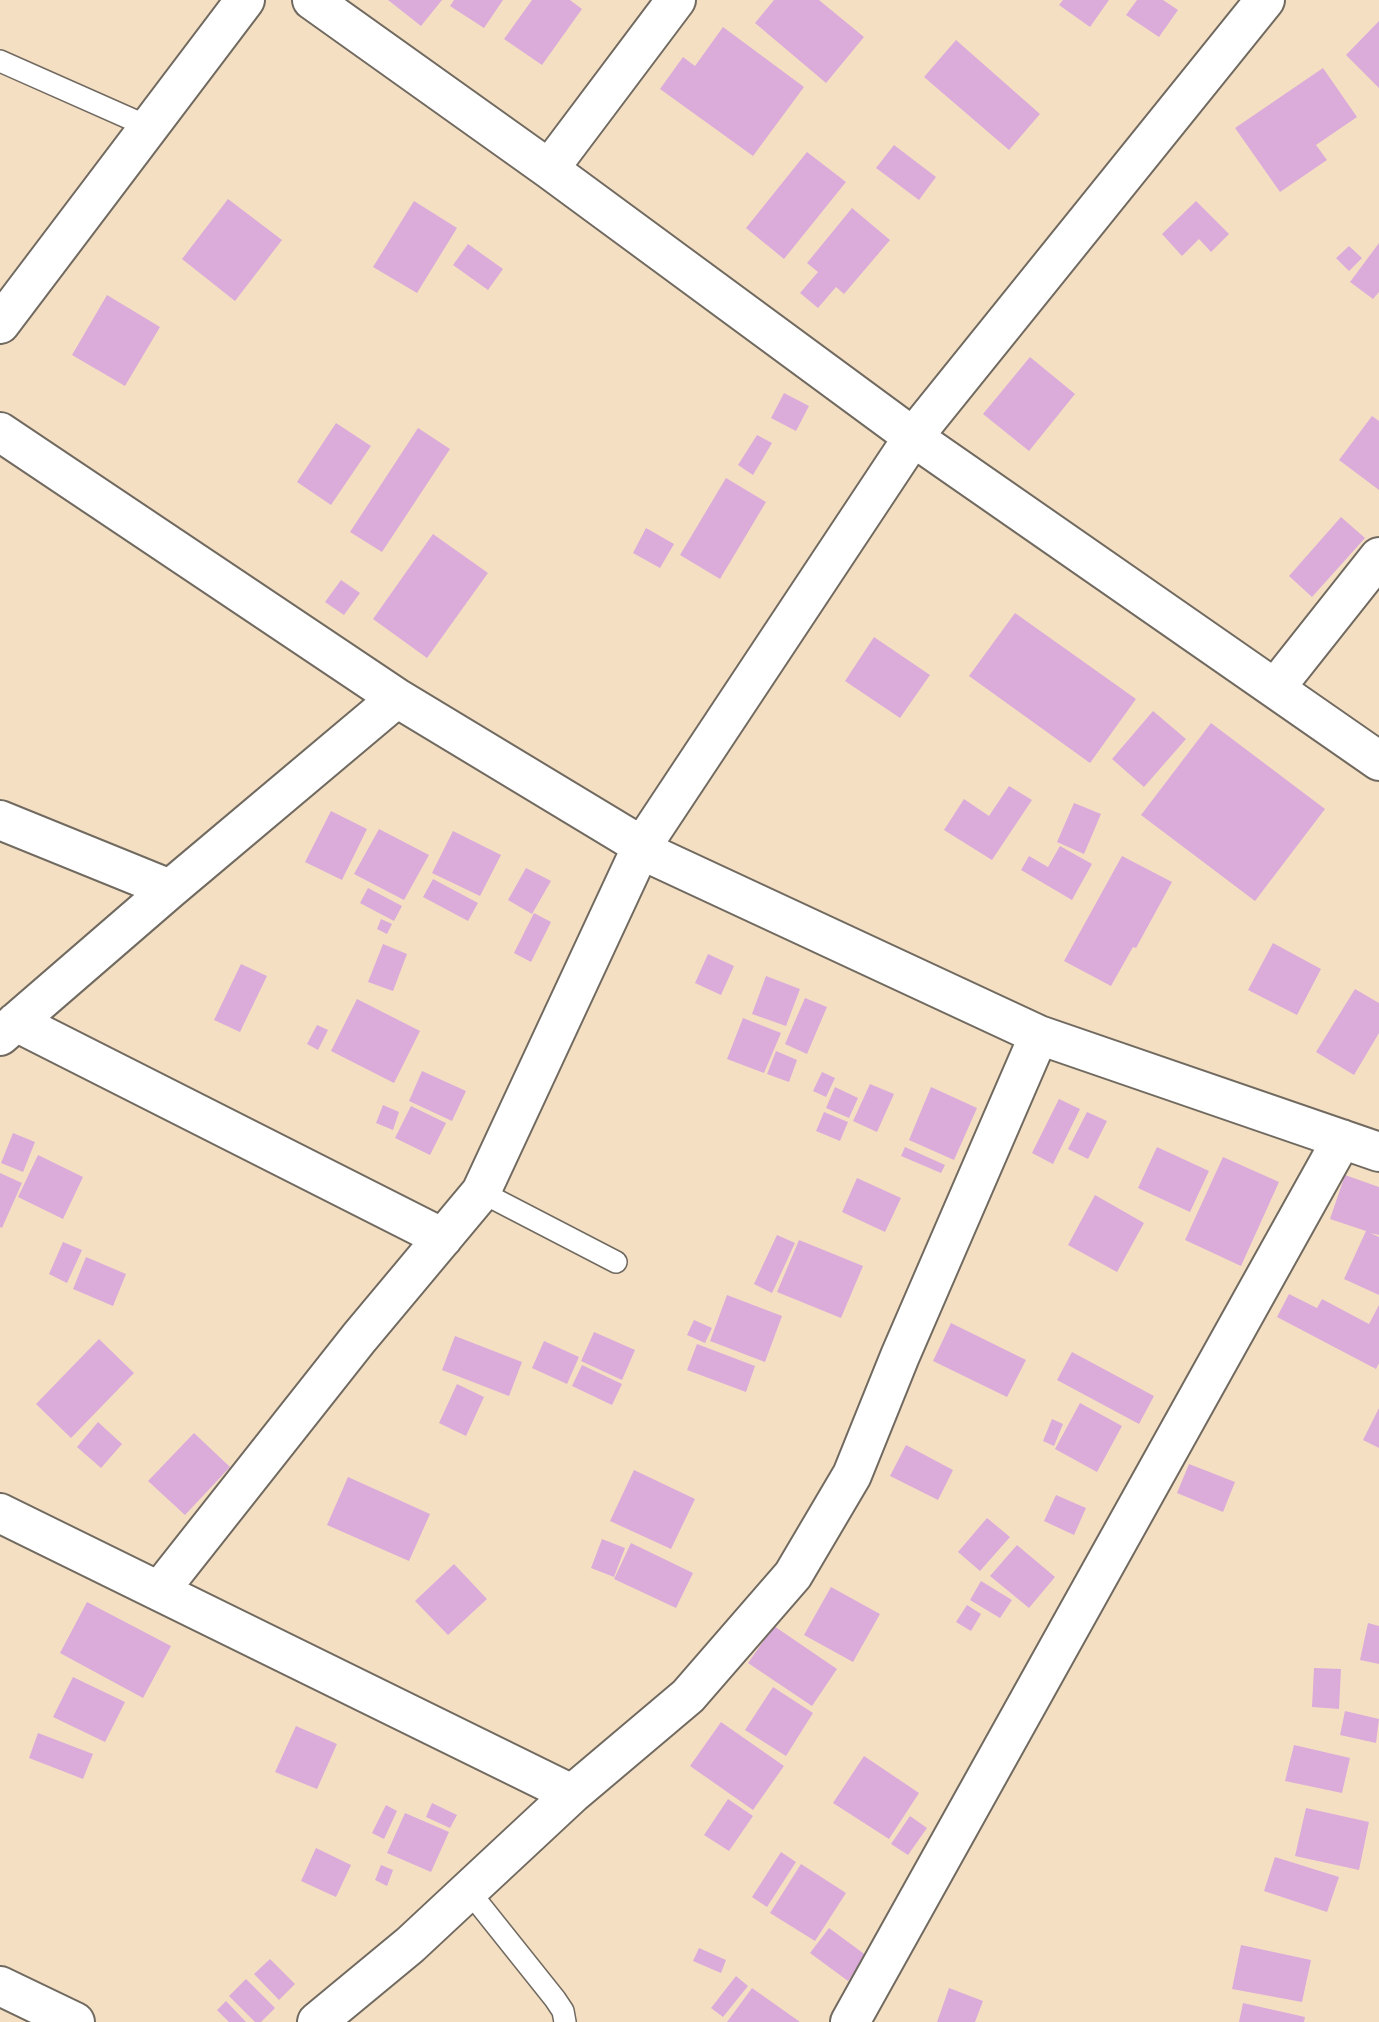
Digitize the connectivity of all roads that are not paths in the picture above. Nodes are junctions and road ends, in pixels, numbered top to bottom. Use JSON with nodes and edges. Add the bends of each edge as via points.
{"nodes":[{"id":1,"x":245,"y":0,"type":"edge"},
{"id":2,"x":313,"y":0,"type":"edge"},
{"id":3,"x":676,"y":0,"type":"edge"},
{"id":4,"x":1265,"y":0,"type":"edge"},
{"id":5,"x":0,"y":61,"type":"edge"},
{"id":6,"x":149,"y":127,"type":"junction"},
{"id":7,"x":549,"y":169,"type":"junction"},
{"id":8,"x":0,"y":324,"type":"edge"},
{"id":9,"x":0,"y":432,"type":"edge"},
{"id":10,"x":913,"y":437,"type":"junction"},
{"id":11,"x":1379,"y":557,"type":"edge"},
{"id":12,"x":1276,"y":687,"type":"junction"},
{"id":13,"x":397,"y":698,"type":"junction"},
{"id":14,"x":1379,"y":761,"type":"edge"},
{"id":15,"x":0,"y":820,"type":"edge"},
{"id":16,"x":642,"y":846,"type":"junction"},
{"id":17,"x":170,"y":889,"type":"junction"},
{"id":18,"x":8,"y":1029,"type":"edge"},
{"id":19,"x":1038,"y":1035,"type":"junction"},
{"id":20,"x":1342,"y":1139,"type":"junction"},
{"id":21,"x":1379,"y":1152,"type":"edge"},
{"id":22,"x":481,"y":1192,"type":"junction"},
{"id":23,"x":443,"y":1238,"type":"junction"},
{"id":24,"x":616,"y":1262,"type":"dead end"},
{"id":25,"x":0,"y":1513,"type":"edge"},
{"id":26,"x":160,"y":1590,"type":"junction"},
{"id":27,"x":572,"y":1794,"type":"junction"},
{"id":28,"x":468,"y":1890,"type":"junction"},
{"id":29,"x":0,"y":1986,"type":"edge"},
{"id":30,"x":75,"y":2022,"type":"edge"},
{"id":31,"x":317,"y":2022,"type":"edge"},
{"id":32,"x":565,"y":2022,"type":"edge"},
{"id":33,"x":850,"y":2022,"type":"edge"}],
"edges":[{"from":1,"to":6,"type":"street"},
{"from":2,"to":7,"type":"street"},
{"from":3,"to":7,"type":"street"},
{"from":4,"to":10,"type":"street"},
{"from":5,"to":6,"type":"lane"},
{"from":6,"to":8,"type":"street"},
{"from":7,"to":10,"type":"street"},
{"from":9,"to":13,"type":"street"},
{"from":10,"to":12,"type":"street"},
{"from":10,"to":16,"type":"street"},
{"from":11,"to":12,"type":"street"},
{"from":12,"to":14,"type":"street"},
{"from":13,"to":16,"type":"street"},
{"from":13,"to":17,"type":"street"},
{"from":15,"to":17,"type":"street"},
{"from":16,"to":19,"type":"street","via":[[654,856]]},
{"from":16,"to":22,"type":"street"},
{"from":17,"to":18,"type":"street"},
{"from":18,"to":23,"type":"street"},
{"from":19,"to":20,"type":"street"},
{"from":19,"to":27,"type":"street","via":[[852,1475],[793,1576],[688,1696]]},
{"from":20,"to":21,"type":"street"},
{"from":20,"to":33,"type":"street"},
{"from":22,"to":23,"type":"street"},
{"from":22,"to":24,"type":"lane"},
{"from":23,"to":26,"type":"street"},
{"from":25,"to":26,"type":"street"},
{"from":26,"to":27,"type":"street"},
{"from":27,"to":28,"type":"street"},
{"from":28,"to":31,"type":"street"},
{"from":28,"to":32,"type":"lane","via":[[555,1999]]},
{"from":29,"to":30,"type":"street"}]}
